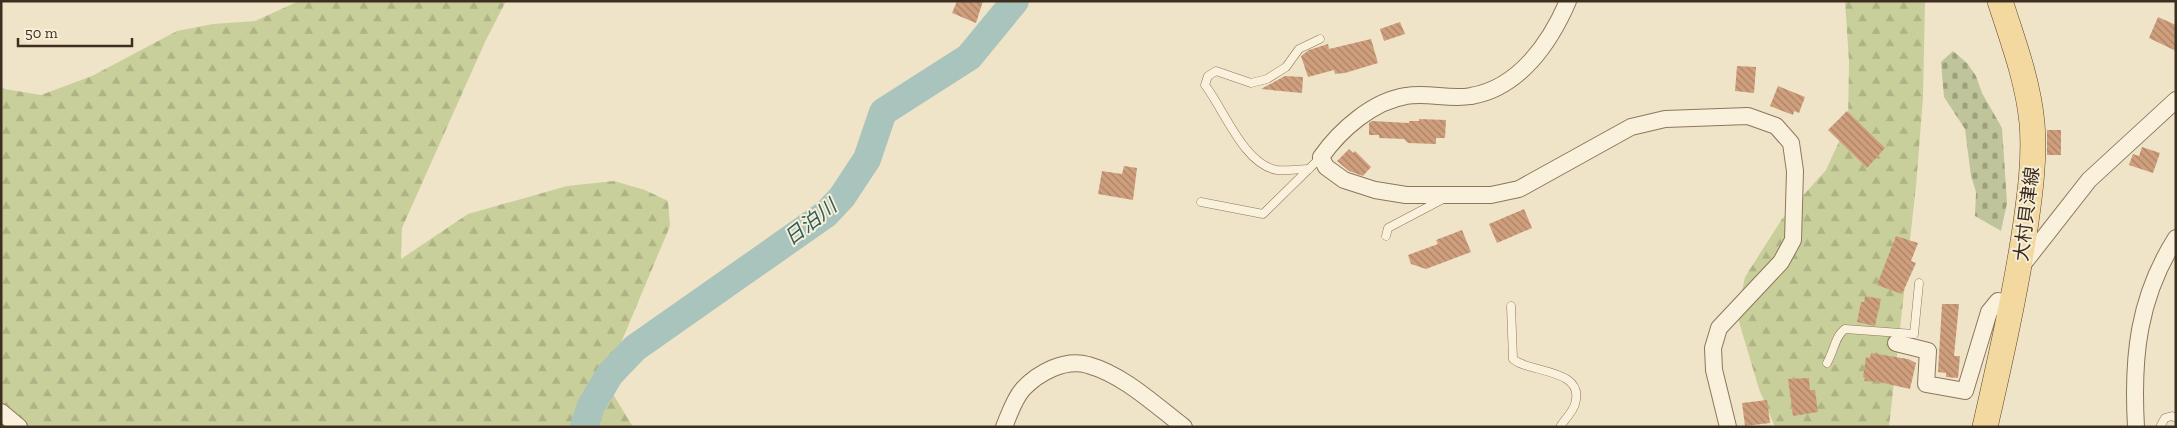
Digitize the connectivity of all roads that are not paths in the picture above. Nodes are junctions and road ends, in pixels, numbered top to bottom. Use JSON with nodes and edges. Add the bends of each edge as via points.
{"nodes":[{"id":1,"x":1568,"y":1,"type":"edge"},
{"id":2,"x":2000,"y":1,"type":"edge"},
{"id":3,"x":1320,"y":39,"type":"dead end"},
{"id":4,"x":2176,"y":100,"type":"edge"},
{"id":5,"x":1321,"y":157,"type":"junction"},
{"id":6,"x":1308,"y":169,"type":"junction"},
{"id":7,"x":1449,"y":195,"type":"junction"},
{"id":8,"x":1201,"y":202,"type":"dead end"},
{"id":9,"x":1386,"y":236,"type":"dead end"},
{"id":10,"x":2176,"y":238,"type":"edge"},
{"id":11,"x":2019,"y":269,"type":"junction"},
{"id":12,"x":1919,"y":283,"type":"dead end"},
{"id":13,"x":2011,"y":305,"type":"junction"},
{"id":14,"x":1511,"y":306,"type":"dead end"},
{"id":15,"x":1914,"y":334,"type":"junction"},
{"id":16,"x":1896,"y":343,"type":"dead end"},
{"id":17,"x":1922,"y":350,"type":"junction"},
{"id":18,"x":1827,"y":363,"type":"dead end"},
{"id":19,"x":1,"y":412,"type":"edge"},
{"id":20,"x":2176,"y":418,"type":"edge"},
{"id":21,"x":19,"y":427,"type":"edge"},
{"id":22,"x":1004,"y":427,"type":"edge"},
{"id":23,"x":1184,"y":427,"type":"edge"},
{"id":24,"x":1560,"y":427,"type":"edge"},
{"id":25,"x":1728,"y":427,"type":"edge"},
{"id":26,"x":1985,"y":427,"type":"edge"},
{"id":27,"x":2136,"y":427,"type":"edge"},
{"id":28,"x":2160,"y":427,"type":"edge"}],
"edges":[{"from":1,"to":5,"type":"street","via":[[1559,23],[1528,65],[1500,88],[1470,96],[1406,96],[1382,104],[1353,123]]},
{"from":2,"to":11,"type":"main road","name":"大村貝津線","via":[[2026,86],[2032,122],[2032,184]]},
{"from":3,"to":6,"type":"lane","via":[[1299,48],[1286,67],[1267,79],[1251,83],[1216,71],[1208,76],[1205,85],[1236,137],[1258,160],[1276,170]]},
{"from":4,"to":11,"type":"street","via":[[2089,180]]},
{"from":5,"to":6,"type":"lane"},
{"from":5,"to":7,"type":"street","via":[[1326,167],[1344,180],[1406,196]]},
{"from":6,"to":8,"type":"lane","via":[[1263,214]]},
{"from":7,"to":9,"type":"lane","via":[[1388,228]]},
{"from":7,"to":25,"type":"street","via":[[1492,195],[1519,189],[1631,127],[1665,119],[1748,116],[1776,126],[1791,143],[1795,171],[1793,240],[1781,262],[1719,328],[1713,348],[1714,370]]},
{"from":10,"to":27,"type":"street","via":[[2145,302],[2137,341]]},
{"from":11,"to":13,"type":"main road","name":"大村貝津線"},
{"from":12,"to":15,"type":"lane"},
{"from":13,"to":17,"type":"street","via":[[1998,301],[1989,312],[1965,391],[1926,384],[1928,351]]},
{"from":13,"to":26,"type":"main road","name":"大村貝津線"},
{"from":14,"to":24,"type":"lane","via":[[1513,360],[1558,374],[1571,383],[1576,394],[1575,405]]},
{"from":15,"to":17,"type":"street"},
{"from":15,"to":18,"type":"lane","via":[[1846,328],[1838,333]]},
{"from":16,"to":17,"type":"street"},
{"from":19,"to":21,"type":"street"},
{"from":20,"to":28,"type":"lane","via":[[2165,418]]},
{"from":22,"to":23,"type":"street","via":[[1022,390],[1042,372],[1066,365],[1087,364],[1124,382]]}]}
